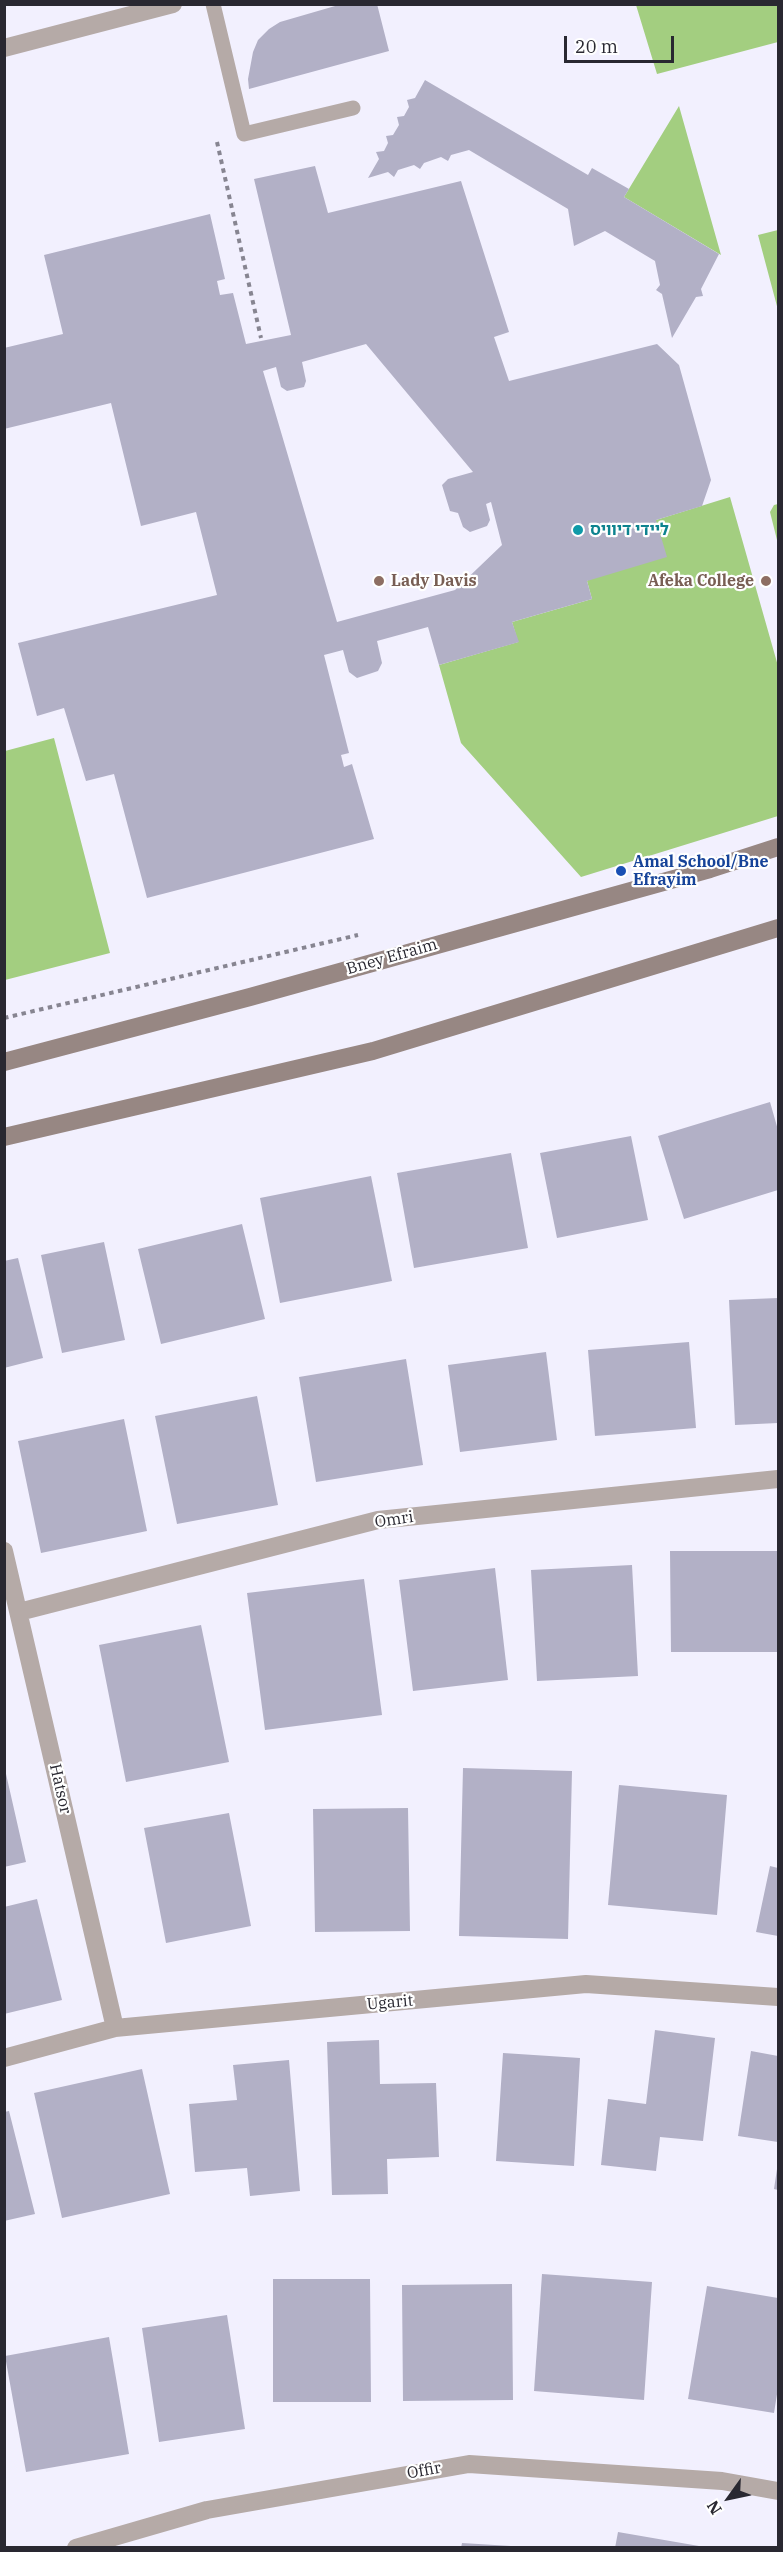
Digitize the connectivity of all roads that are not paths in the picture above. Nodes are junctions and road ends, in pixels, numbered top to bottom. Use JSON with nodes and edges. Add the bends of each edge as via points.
{"nodes":[{"id":1,"x":173,"y":4,"type":"edge"},
{"id":2,"x":213,"y":4,"type":"edge"},
{"id":3,"x":135,"y":9,"type":"edge"},
{"id":4,"x":4,"y":48,"type":"edge"},
{"id":5,"x":352,"y":108,"type":"dead end"},
{"id":6,"x":778,"y":847,"type":"edge"},
{"id":7,"x":778,"y":928,"type":"edge"},
{"id":8,"x":4,"y":1062,"type":"edge"},
{"id":9,"x":4,"y":1137,"type":"edge"},
{"id":10,"x":778,"y":1479,"type":"edge"},
{"id":11,"x":4,"y":1551,"type":"edge"},
{"id":12,"x":19,"y":1612,"type":"junction"},
{"id":13,"x":778,"y":1997,"type":"edge"},
{"id":14,"x":115,"y":2028,"type":"junction"},
{"id":15,"x":4,"y":2058,"type":"edge"},
{"id":16,"x":778,"y":2492,"type":"edge"},
{"id":17,"x":76,"y":2547,"type":"edge"}],
"edges":[{"from":1,"to":3,"type":"street"},
{"from":2,"to":5,"type":"lane","via":[[244,134]]},
{"from":3,"to":4,"type":"street"},
{"from":6,"to":8,"type":"main road","name":"Bney Efraim"},
{"from":7,"to":9,"type":"main road","via":[[373,1051]]},
{"from":10,"to":12,"type":"street","name":"Omri","via":[[378,1520]]},
{"from":11,"to":12,"type":"street","name":"Hatsor"},
{"from":12,"to":14,"type":"street","name":"Hatsor"},
{"from":13,"to":14,"type":"street","name":"Ugarit","via":[[586,1984]]},
{"from":14,"to":15,"type":"street","name":"Ugarit"},
{"from":16,"to":17,"type":"street","name":"Offir","via":[[722,2481],[468,2463],[207,2510]]}]}
